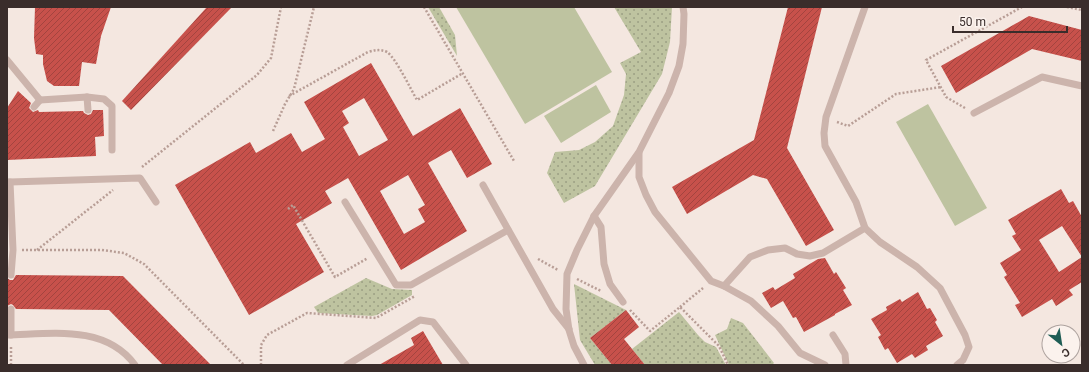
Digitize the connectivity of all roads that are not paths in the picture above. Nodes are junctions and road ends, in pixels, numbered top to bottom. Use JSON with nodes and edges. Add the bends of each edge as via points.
{"nodes":[{"id":1,"x":683,"y":7,"type":"edge"},
{"id":2,"x":865,"y":7,"type":"edge"},
{"id":3,"x":7,"y":60,"type":"edge"},
{"id":4,"x":1082,"y":86,"type":"edge"},
{"id":5,"x":87,"y":97,"type":"junction"},
{"id":6,"x":40,"y":100,"type":"junction"},
{"id":7,"x":34,"y":107,"type":"dead end"},
{"id":8,"x":88,"y":110,"type":"dead end"},
{"id":9,"x":974,"y":113,"type":"road end"},
{"id":10,"x":112,"y":150,"type":"dead end"},
{"id":11,"x":639,"y":152,"type":"junction"},
{"id":12,"x":9,"y":182,"type":"edge"},
{"id":13,"x":483,"y":186,"type":"dead end"},
{"id":14,"x":156,"y":202,"type":"dead end"},
{"id":15,"x":345,"y":202,"type":"dead end"},
{"id":16,"x":594,"y":216,"type":"junction"},
{"id":17,"x":865,"y":228,"type":"junction"},
{"id":18,"x":508,"y":230,"type":"junction"},
{"id":19,"x":11,"y":275,"type":"dead end"},
{"id":20,"x":724,"y":286,"type":"junction"},
{"id":21,"x":623,"y":302,"type":"road end"},
{"id":22,"x":11,"y":309,"type":"dead end"},
{"id":23,"x":569,"y":330,"type":"junction"},
{"id":24,"x":833,"y":334,"type":"dead end"},
{"id":25,"x":9,"y":335,"type":"edge"},
{"id":26,"x":135,"y":365,"type":"edge"},
{"id":27,"x":347,"y":365,"type":"edge"},
{"id":28,"x":466,"y":365,"type":"edge"},
{"id":29,"x":584,"y":365,"type":"edge"},
{"id":30,"x":825,"y":365,"type":"edge"},
{"id":31,"x":846,"y":365,"type":"edge"},
{"id":32,"x":957,"y":365,"type":"edge"}],
"edges":[{"from":1,"to":11,"type":"lane","via":[[683,44],[679,66]]},
{"from":2,"to":17,"type":"lane","via":[[826,117],[824,133],[825,146],[856,202]]},
{"from":3,"to":6,"type":"lane"},
{"from":4,"to":9,"type":"lane","via":[[1042,77]]},
{"from":5,"to":6,"type":"lane"},
{"from":5,"to":8,"type":"lane"},
{"from":5,"to":10,"type":"lane","via":[[104,99],[112,106]]},
{"from":6,"to":7,"type":"lane"},
{"from":11,"to":16,"type":"lane"},
{"from":11,"to":20,"type":"lane","via":[[639,177],[655,212],[711,281]]},
{"from":12,"to":14,"type":"lane","via":[[140,178]]},
{"from":12,"to":19,"type":"lane","via":[[13,250]]},
{"from":13,"to":18,"type":"lane"},
{"from":15,"to":18,"type":"lane","via":[[396,286],[411,285]]},
{"from":16,"to":21,"type":"lane","via":[[600,227],[604,264],[610,284]]},
{"from":16,"to":23,"type":"lane","via":[[567,274],[566,309]]},
{"from":17,"to":20,"type":"lane","via":[[823,253],[810,256],[796,254],[785,248],[768,250],[750,257]]},
{"from":17,"to":32,"type":"lane","via":[[880,242],[926,274],[940,288],[965,335],[968,347],[963,360]]},
{"from":18,"to":23,"type":"lane","via":[[553,308]]},
{"from":20,"to":30,"type":"lane","via":[[751,301],[778,326],[800,353]]},
{"from":22,"to":25,"type":"lane"},
{"from":23,"to":29,"type":"lane"},
{"from":24,"to":31,"type":"lane","via":[[845,354]]},
{"from":25,"to":26,"type":"lane","via":[[66,333],[90,336],[113,344]]},
{"from":27,"to":28,"type":"lane","via":[[420,320],[433,322]]}]}
